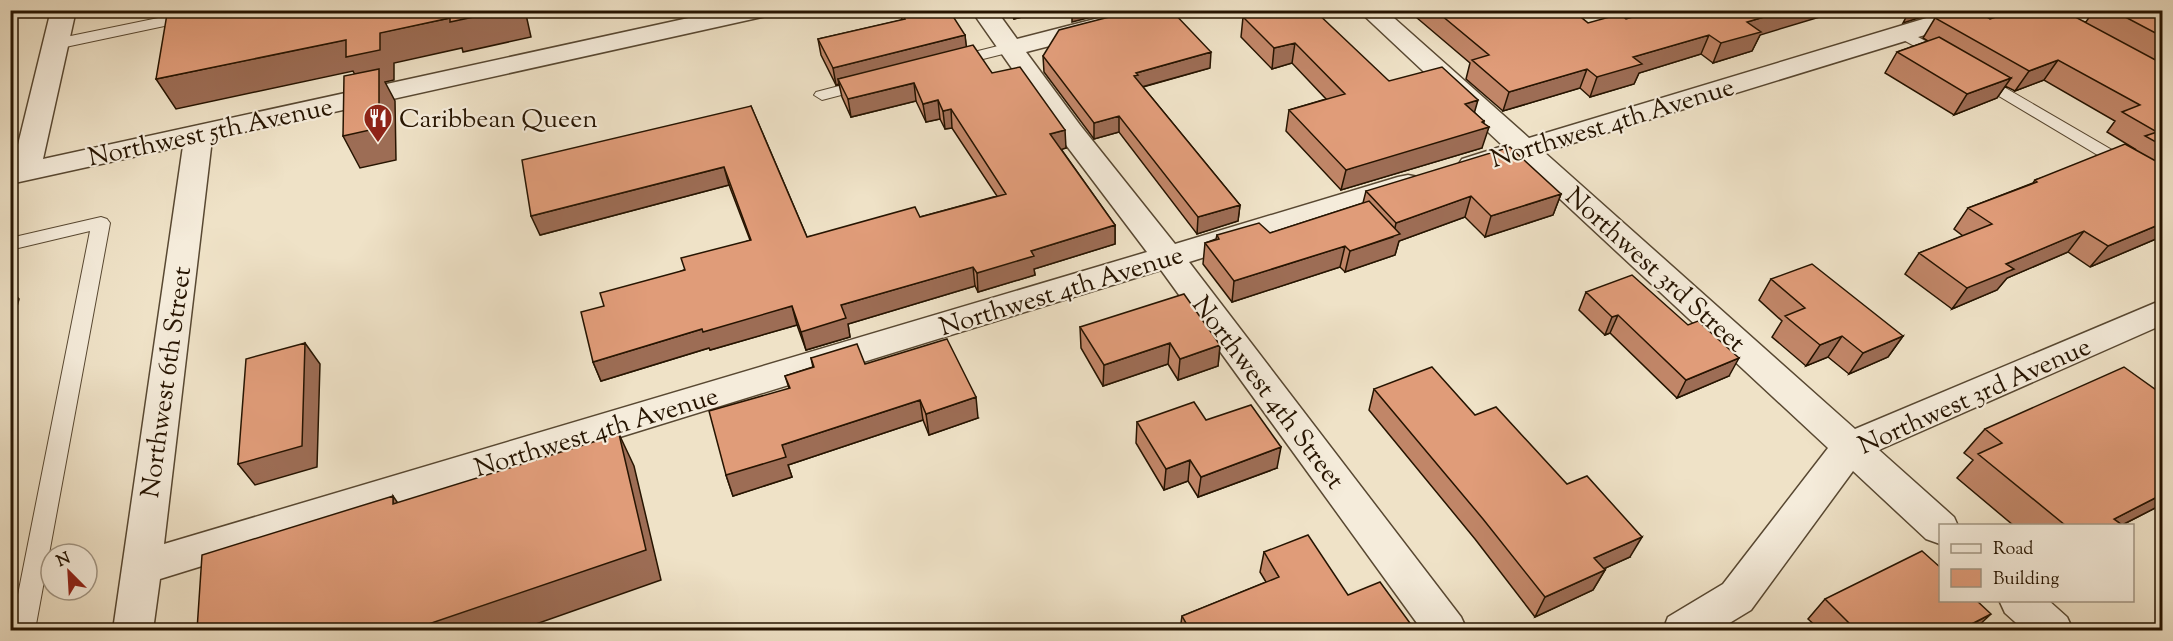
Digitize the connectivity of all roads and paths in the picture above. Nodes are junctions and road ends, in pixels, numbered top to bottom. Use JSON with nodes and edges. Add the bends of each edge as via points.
{"nodes":[{"id":1,"x":64,"y":10,"type":"edge"},
{"id":2,"x":221,"y":10,"type":"edge"},
{"id":3,"x":762,"y":10,"type":"edge"},
{"id":4,"x":983,"y":10,"type":"edge"},
{"id":5,"x":1162,"y":10,"type":"edge"},
{"id":6,"x":1370,"y":10,"type":"edge"},
{"id":7,"x":1981,"y":10,"type":"edge"},
{"id":8,"x":1903,"y":34,"type":"junction"},
{"id":9,"x":56,"y":44,"type":"junction"},
{"id":10,"x":1010,"y":48,"type":"junction"},
{"id":11,"x":944,"y":64,"type":"edge"},
{"id":12,"x":877,"y":81,"type":"edge"},
{"id":13,"x":822,"y":95,"type":"dead end"},
{"id":14,"x":199,"y":134,"type":"junction"},
{"id":15,"x":1523,"y":149,"type":"junction"},
{"id":16,"x":18,"y":173,"type":"edge"},
{"id":17,"x":2163,"y":186,"type":"edge"},
{"id":18,"x":10,"y":244,"type":"edge"},
{"id":19,"x":1169,"y":258,"type":"junction"},
{"id":20,"x":2163,"y":312,"type":"edge"},
{"id":21,"x":1851,"y":447,"type":"junction"},
{"id":22,"x":1939,"y":526,"type":"edge"},
{"id":23,"x":140,"y":568,"type":"junction"},
{"id":24,"x":2021,"y":602,"type":"edge"},
{"id":25,"x":23,"y":630,"type":"edge"},
{"id":26,"x":133,"y":630,"type":"edge"},
{"id":27,"x":1446,"y":630,"type":"edge"},
{"id":28,"x":1683,"y":630,"type":"edge"},
{"id":29,"x":2052,"y":630,"type":"edge"}],
"edges":[{"from":1,"to":9,"type":"street"},
{"from":2,"to":9,"type":"lane"},
{"from":3,"to":14,"type":"street","name":"Northwest 5th Avenue"},
{"from":4,"to":10,"type":"street","name":"Northwest 4th Street"},
{"from":5,"to":10,"type":"street"},
{"from":6,"to":15,"type":"street","name":"Northwest 3rd Street"},
{"from":7,"to":8,"type":"street","name":"Northwest 4th Avenue"},
{"from":8,"to":15,"type":"street","name":"Northwest 4th Avenue"},
{"from":8,"to":17,"type":"lane"},
{"from":9,"to":16,"type":"street"},
{"from":10,"to":11,"type":"lane"},
{"from":10,"to":19,"type":"street","name":"Northwest 4th Street"},
{"from":12,"to":13,"type":"lane"},
{"from":14,"to":16,"type":"street","name":"Northwest 5th Avenue"},
{"from":14,"to":23,"type":"street","name":"Northwest 6th Street"},
{"from":15,"to":19,"type":"street","name":"Northwest 4th Avenue"},
{"from":15,"to":21,"type":"street","name":"Northwest 3rd Street"},
{"from":18,"to":25,"type":"lane","via":[[101,223]]},
{"from":19,"to":23,"type":"street","name":"Northwest 4th Avenue"},
{"from":19,"to":27,"type":"street","name":"Northwest 4th Street"},
{"from":20,"to":21,"type":"street","name":"Northwest 3rd Avenue"},
{"from":21,"to":22,"type":"street","name":"Northwest 3rd Street"},
{"from":21,"to":28,"type":"street","name":"Northwest 3rd Avenue","via":[[1737,597]]},
{"from":23,"to":26,"type":"street","name":"Northwest 6th Street"},
{"from":24,"to":29,"type":"street"}]}
